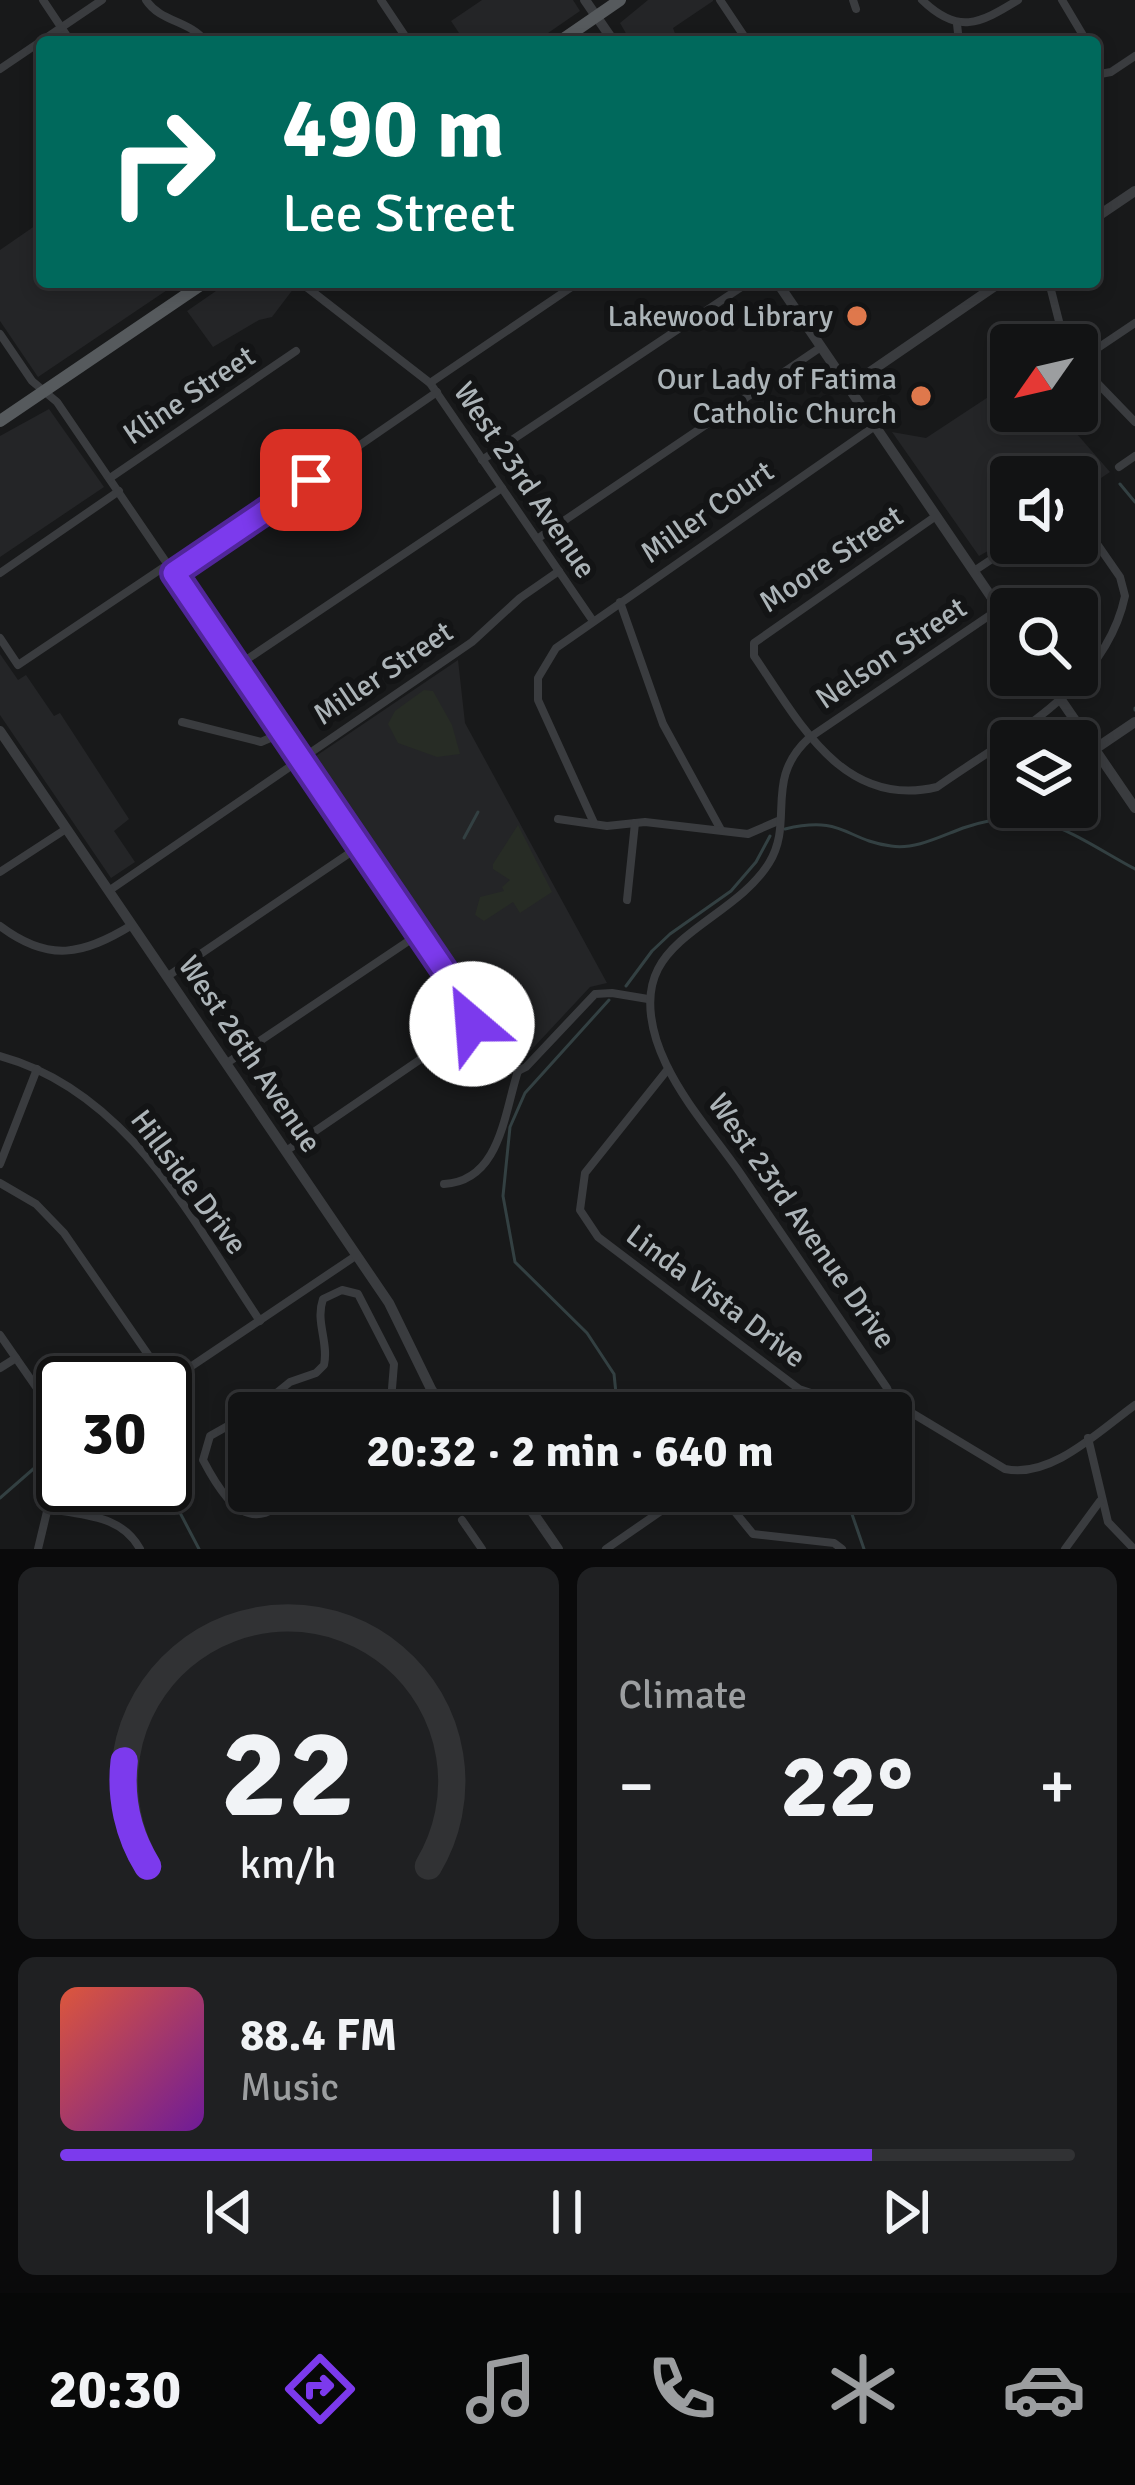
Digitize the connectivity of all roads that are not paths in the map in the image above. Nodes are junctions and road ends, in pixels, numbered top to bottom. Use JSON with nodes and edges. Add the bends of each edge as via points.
{"nodes":[{"id":1,"x":43,"y":0,"type":"edge"},
{"id":2,"x":103,"y":0,"type":"edge"},
{"id":3,"x":146,"y":0,"type":"edge"},
{"id":4,"x":381,"y":0,"type":"edge"},
{"id":5,"x":586,"y":0,"type":"edge"},
{"id":6,"x":620,"y":0,"type":"edge"},
{"id":7,"x":720,"y":0,"type":"edge"},
{"id":8,"x":922,"y":0,"type":"edge"},
{"id":9,"x":1018,"y":0,"type":"edge"},
{"id":10,"x":1062,"y":0,"type":"edge"},
{"id":11,"x":597,"y":16,"type":"junction"},
{"id":12,"x":956,"y":24,"type":"junction"},
{"id":13,"x":61,"y":28,"type":"junction"},
{"id":14,"x":49,"y":36,"type":"edge"},
{"id":15,"x":67,"y":36,"type":"edge"},
{"id":16,"x":200,"y":36,"type":"edge"},
{"id":17,"x":406,"y":36,"type":"edge"},
{"id":18,"x":568,"y":36,"type":"edge"},
{"id":19,"x":610,"y":36,"type":"edge"},
{"id":20,"x":744,"y":36,"type":"edge"},
{"id":21,"x":958,"y":36,"type":"edge"},
{"id":22,"x":1083,"y":36,"type":"edge"},
{"id":23,"x":36,"y":45,"type":"edge"},
{"id":24,"x":1135,"y":56,"type":"edge"},
{"id":25,"x":0,"y":69,"type":"edge"},
{"id":26,"x":1101,"y":74,"type":"edge"},
{"id":27,"x":1135,"y":191,"type":"edge"},
{"id":28,"x":1101,"y":214,"type":"edge"},
{"id":29,"x":196,"y":288,"type":"edge"},
{"id":30,"x":308,"y":288,"type":"edge"},
{"id":31,"x":565,"y":288,"type":"edge"},
{"id":32,"x":739,"y":288,"type":"edge"},
{"id":33,"x":781,"y":288,"type":"edge"},
{"id":34,"x":974,"y":288,"type":"edge"},
{"id":35,"x":991,"y":288,"type":"edge"},
{"id":36,"x":1051,"y":288,"type":"edge"},
{"id":37,"x":979,"y":296,"type":"junction"},
{"id":38,"x":1135,"y":323,"type":"edge"},
{"id":39,"x":1060,"y":324,"type":"edge"},
{"id":40,"x":0,"y":334,"type":"edge"},
{"id":41,"x":821,"y":347,"type":"junction"},
{"id":42,"x":1098,"y":348,"type":"edge"},
{"id":43,"x":296,"y":351,"type":"dead end"},
{"id":44,"x":430,"y":383,"type":"junction"},
{"id":45,"x":1098,"y":384,"type":"edge"},
{"id":46,"x":848,"y":387,"type":"junction"},
{"id":47,"x":45,"y":391,"type":"junction"},
{"id":48,"x":437,"y":392,"type":"junction"},
{"id":49,"x":0,"y":421,"type":"edge"},
{"id":50,"x":1135,"y":422,"type":"edge"},
{"id":51,"x":875,"y":426,"type":"junction"},
{"id":52,"x":1135,"y":456,"type":"edge"},
{"id":53,"x":482,"y":460,"type":"junction"},
{"id":54,"x":1119,"y":467,"type":"dead end"},
{"id":55,"x":110,"y":478,"type":"junction"},
{"id":56,"x":502,"y":488,"type":"junction"},
{"id":57,"x":118,"y":491,"type":"junction"},
{"id":58,"x":937,"y":516,"type":"junction"},
{"id":59,"x":538,"y":539,"type":"junction"},
{"id":60,"x":1098,"y":545,"type":"edge"},
{"id":61,"x":990,"y":560,"type":"edge"},
{"id":62,"x":171,"y":569,"type":"junction"},
{"id":63,"x":559,"y":571,"type":"junction"},
{"id":64,"x":974,"y":571,"type":"junction"},
{"id":65,"x":0,"y":573,"type":"edge"},
{"id":66,"x":990,"y":594,"type":"edge"},
{"id":67,"x":620,"y":602,"type":"junction"},
{"id":68,"x":990,"y":616,"type":"edge"},
{"id":69,"x":593,"y":621,"type":"junction"},
{"id":70,"x":0,"y":638,"type":"edge"},
{"id":71,"x":237,"y":666,"type":"junction"},
{"id":72,"x":1058,"y":696,"type":"edge"},
{"id":73,"x":1061,"y":700,"type":"junction"},
{"id":74,"x":1075,"y":720,"type":"edge"},
{"id":75,"x":182,"y":722,"type":"dead end"},
{"id":76,"x":1135,"y":722,"type":"edge"},
{"id":77,"x":282,"y":733,"type":"junction"},
{"id":78,"x":2,"y":737,"type":"edge"},
{"id":79,"x":809,"y":737,"type":"junction"},
{"id":80,"x":1098,"y":747,"type":"edge"},
{"id":81,"x":1098,"y":753,"type":"edge"},
{"id":82,"x":300,"y":759,"type":"junction"},
{"id":83,"x":1131,"y":793,"type":"edge"},
{"id":84,"x":1135,"y":808,"type":"edge"},
{"id":85,"x":559,"y":819,"type":"dead end"},
{"id":86,"x":778,"y":821,"type":"junction"},
{"id":87,"x":594,"y":823,"type":"junction"},
{"id":88,"x":634,"y":823,"type":"junction"},
{"id":89,"x":67,"y":828,"type":"junction"},
{"id":90,"x":721,"y":830,"type":"junction"},
{"id":91,"x":360,"y":846,"type":"junction"},
{"id":92,"x":0,"y":872,"type":"edge"},
{"id":93,"x":110,"y":890,"type":"junction"},
{"id":94,"x":627,"y":900,"type":"dead end"},
{"id":95,"x":133,"y":924,"type":"junction"},
{"id":96,"x":0,"y":926,"type":"edge"},
{"id":97,"x":419,"y":934,"type":"junction"},
{"id":98,"x":169,"y":976,"type":"junction"},
{"id":99,"x":648,"y":999,"type":"junction"},
{"id":100,"x":478,"y":1020,"type":"junction"},
{"id":101,"x":0,"y":1056,"type":"edge"},
{"id":102,"x":227,"y":1063,"type":"junction"},
{"id":103,"x":513,"y":1068,"type":"junction"},
{"id":104,"x":668,"y":1069,"type":"junction"},
{"id":105,"x":37,"y":1070,"type":"junction"},
{"id":106,"x":286,"y":1150,"type":"junction"},
{"id":107,"x":0,"y":1164,"type":"edge"},
{"id":108,"x":0,"y":1183,"type":"edge"},
{"id":109,"x":444,"y":1184,"type":"dead end"},
{"id":110,"x":356,"y":1256,"type":"junction"},
{"id":111,"x":260,"y":1321,"type":"junction"},
{"id":112,"x":403,"y":1326,"type":"junction"},
{"id":113,"x":0,"y":1335,"type":"edge"},
{"id":114,"x":381,"y":1339,"type":"junction"},
{"id":115,"x":148,"y":1356,"type":"edge"},
{"id":116,"x":16,"y":1358,"type":"junction"},
{"id":117,"x":192,"y":1366,"type":"edge"},
{"id":118,"x":0,"y":1368,"type":"edge"},
{"id":119,"x":36,"y":1386,"type":"edge"},
{"id":120,"x":278,"y":1392,"type":"edge"},
{"id":121,"x":392,"y":1392,"type":"edge"},
{"id":122,"x":433,"y":1392,"type":"edge"},
{"id":123,"x":809,"y":1392,"type":"edge"},
{"id":124,"x":889,"y":1392,"type":"edge"},
{"id":125,"x":1135,"y":1405,"type":"edge"},
{"id":126,"x":912,"y":1413,"type":"edge"},
{"id":127,"x":228,"y":1426,"type":"edge"},
{"id":128,"x":1088,"y":1438,"type":"junction"},
{"id":129,"x":228,"y":1496,"type":"edge"},
{"id":130,"x":1101,"y":1500,"type":"junction"},
{"id":131,"x":46,"y":1512,"type":"edge"},
{"id":132,"x":66,"y":1512,"type":"edge"},
{"id":133,"x":536,"y":1512,"type":"edge"},
{"id":134,"x":660,"y":1512,"type":"edge"},
{"id":135,"x":735,"y":1512,"type":"edge"},
{"id":136,"x":461,"y":1520,"type":"dead end"},
{"id":137,"x":753,"y":1534,"type":"junction"},
{"id":138,"x":38,"y":1549,"type":"edge"},
{"id":139,"x":140,"y":1549,"type":"edge"},
{"id":140,"x":482,"y":1549,"type":"edge"},
{"id":141,"x":558,"y":1549,"type":"edge"},
{"id":142,"x":606,"y":1549,"type":"edge"},
{"id":143,"x":755,"y":1549,"type":"edge"},
{"id":144,"x":842,"y":1549,"type":"edge"},
{"id":145,"x":1065,"y":1549,"type":"edge"},
{"id":146,"x":1134,"y":1549,"type":"edge"}],
"edges":[{"from":1,"to":13,"type":"street"},
{"from":2,"to":13,"type":"street"},
{"from":3,"to":16,"type":"street"},
{"from":4,"to":17,"type":"street"},
{"from":5,"to":11,"type":"street"},
{"from":6,"to":11,"type":"main road"},
{"from":7,"to":20,"type":"street"},
{"from":8,"to":12,"type":"street"},
{"from":9,"to":12,"type":"street"},
{"from":10,"to":22,"type":"street"},
{"from":11,"to":18,"type":"main road"},
{"from":11,"to":19,"type":"street"},
{"from":12,"to":21,"type":"street"},
{"from":13,"to":14,"type":"street"},
{"from":13,"to":15,"type":"street"},
{"from":23,"to":25,"type":"street"},
{"from":24,"to":26,"type":"street"},
{"from":27,"to":28,"type":"street"},
{"from":29,"to":47,"type":"main road"},
{"from":30,"to":44,"type":"street","name":"West 23rd Avenue"},
{"from":31,"to":44,"type":"street"},
{"from":32,"to":53,"type":"street"},
{"from":33,"to":41,"type":"street"},
{"from":34,"to":37,"type":"street"},
{"from":35,"to":37,"type":"street"},
{"from":36,"to":39,"type":"street"},
{"from":37,"to":46,"type":"street"},
{"from":38,"to":42,"type":"street"},
{"from":40,"to":47,"type":"street"},
{"from":41,"to":46,"type":"street"},
{"from":41,"to":59,"type":"street"},
{"from":43,"to":55,"type":"street","name":"Kline Street"},
{"from":44,"to":48,"type":"street","name":"West 23rd Avenue"},
{"from":45,"to":50,"type":"street"},
{"from":46,"to":51,"type":"street"},
{"from":47,"to":49,"type":"main road"},
{"from":47,"to":55,"type":"street"},
{"from":48,"to":53,"type":"street","name":"West 23rd Avenue"},
{"from":48,"to":62,"type":"street"},
{"from":51,"to":58,"type":"street"},
{"from":51,"to":67,"type":"street","name":"Miller Court"},
{"from":52,"to":54,"type":"street"},
{"from":53,"to":56,"type":"street","name":"West 23rd Avenue"},
{"from":55,"to":57,"type":"street"},
{"from":56,"to":59,"type":"street","name":"West 23rd Avenue"},
{"from":56,"to":71,"type":"street"},
{"from":57,"to":62,"type":"street"},
{"from":57,"to":65,"type":"street"},
{"from":58,"to":64,"type":"street"},
{"from":58,"to":79,"type":"street","name":"Moore Street","via":[[754,643],[754,656]]},
{"from":59,"to":63,"type":"street","name":"West 23rd Avenue"},
{"from":60,"to":73,"type":"street","via":[[1125,596],[1090,670]]},
{"from":61,"to":64,"type":"street","name":"Nelson Street"},
{"from":62,"to":70,"type":"street","via":[[18,665]]},
{"from":62,"to":71,"type":"street"},
{"from":63,"to":69,"type":"street","name":"West 23rd Avenue"},
{"from":63,"to":82,"type":"street","name":"Miller Street","via":[[472,642]]},
{"from":64,"to":66,"type":"street"},
{"from":67,"to":69,"type":"street","name":"Miller Court"},
{"from":67,"to":90,"type":"street","via":[[663,724]]},
{"from":68,"to":79,"type":"street","name":"Nelson Street"},
{"from":69,"to":87,"type":"street","name":"Miller Court","via":[[550,656],[538,700]]},
{"from":71,"to":77,"type":"street"},
{"from":72,"to":73,"type":"street"},
{"from":73,"to":74,"type":"street"},
{"from":73,"to":79,"type":"street","via":[[937,787],[916,792],[851,774]]},
{"from":75,"to":77,"type":"street","via":[[261,742]]},
{"from":76,"to":80,"type":"street"},
{"from":77,"to":82,"type":"street"},
{"from":78,"to":89,"type":"street","name":"West 26th Avenue"},
{"from":79,"to":86,"type":"street","via":[[785,770]]},
{"from":81,"to":83,"type":"street"},
{"from":82,"to":91,"type":"street"},
{"from":82,"to":93,"type":"street","name":"Miller Street"},
{"from":83,"to":84,"type":"street"},
{"from":85,"to":87,"type":"street"},
{"from":86,"to":90,"type":"street","via":[[748,834]]},
{"from":86,"to":99,"type":"street","via":[[767,866],[671,950]]},
{"from":87,"to":88,"type":"street"},
{"from":88,"to":90,"type":"street"},
{"from":88,"to":94,"type":"street"},
{"from":89,"to":92,"type":"street"},
{"from":89,"to":93,"type":"street","name":"West 26th Avenue"},
{"from":91,"to":97,"type":"street"},
{"from":91,"to":98,"type":"street"},
{"from":93,"to":95,"type":"street","name":"West 26th Avenue"},
{"from":95,"to":96,"type":"street","via":[[90,949],[64,950]]},
{"from":95,"to":98,"type":"street","name":"West 26th Avenue"},
{"from":97,"to":100,"type":"street"},
{"from":97,"to":102,"type":"street"},
{"from":98,"to":102,"type":"street","name":"West 26th Avenue"},
{"from":99,"to":103,"type":"street","via":[[595,994],[526,1067]]},
{"from":99,"to":104,"type":"street"},
{"from":100,"to":103,"type":"street"},
{"from":100,"to":106,"type":"street"},
{"from":101,"to":105,"type":"street","name":"Hillside Drive"},
{"from":102,"to":106,"type":"street","name":"West 26th Avenue"},
{"from":103,"to":109,"type":"street","via":[[490,1160]]},
{"from":104,"to":123,"type":"street","name":"Linda Vista Drive","via":[[585,1173],[585,1222]]},
{"from":104,"to":124,"type":"street","name":"West 23rd Avenue Drive"},
{"from":105,"to":107,"type":"street"},
{"from":105,"to":111,"type":"street","name":"Hillside Drive","via":[[129,1135]]},
{"from":106,"to":110,"type":"street","name":"West 26th Avenue"},
{"from":108,"to":115,"type":"street","via":[[64,1233]]},
{"from":110,"to":111,"type":"street"},
{"from":110,"to":112,"type":"street","name":"West 26th Avenue"},
{"from":111,"to":117,"type":"street"},
{"from":112,"to":114,"type":"street"},
{"from":112,"to":122,"type":"street","name":"West 26th Avenue"},
{"from":113,"to":116,"type":"street"},
{"from":114,"to":120,"type":"street","via":[[358,1294],[327,1295],[319,1311],[324,1365]]},
{"from":114,"to":121,"type":"street","via":[[394,1364]]},
{"from":116,"to":118,"type":"street"},
{"from":116,"to":119,"type":"street"},
{"from":125,"to":128,"type":"street","name":"Linda Vista Drive"},
{"from":126,"to":128,"type":"street","name":"Linda Vista Drive","via":[[1021,1472]]},
{"from":127,"to":129,"type":"street","via":[[210,1436],[202,1460]]},
{"from":128,"to":130,"type":"street"},
{"from":130,"to":145,"type":"street"},
{"from":130,"to":146,"type":"street","via":[[1115,1534]]},
{"from":131,"to":138,"type":"street"},
{"from":132,"to":139,"type":"street","via":[[115,1522]]},
{"from":133,"to":141,"type":"street"},
{"from":134,"to":142,"type":"street"},
{"from":135,"to":137,"type":"street"},
{"from":136,"to":140,"type":"street"},
{"from":137,"to":143,"type":"street"},
{"from":137,"to":144,"type":"street"}]}
